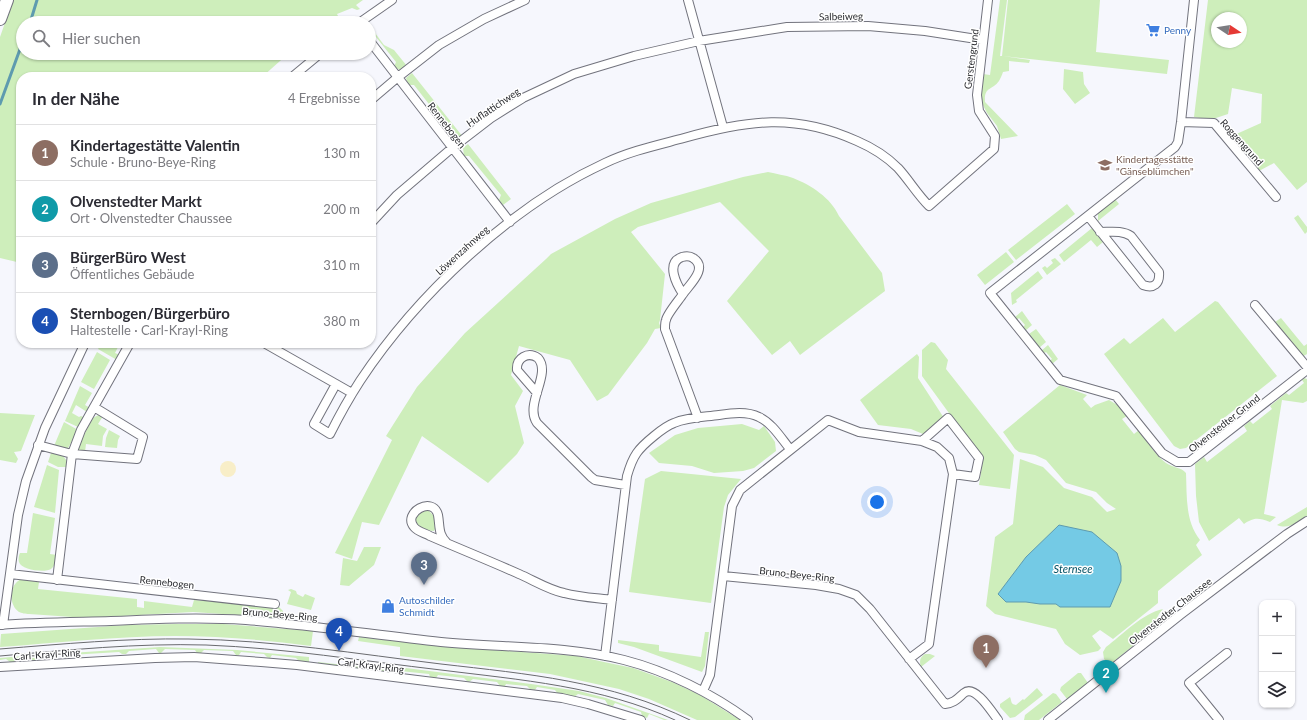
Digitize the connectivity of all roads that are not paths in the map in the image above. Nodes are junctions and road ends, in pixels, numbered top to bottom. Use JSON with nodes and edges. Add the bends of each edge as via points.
{"nodes":[{"id":1,"x":7,"y":0,"type":"edge"},
{"id":2,"x":392,"y":0,"type":"edge"},
{"id":3,"x":525,"y":0,"type":"edge"},
{"id":4,"x":688,"y":0,"type":"edge"},
{"id":5,"x":988,"y":0,"type":"edge"},
{"id":6,"x":1194,"y":0,"type":"edge"},
{"id":7,"x":369,"y":16,"type":"edge"},
{"id":8,"x":0,"y":19,"type":"edge"},
{"id":9,"x":983,"y":40,"type":"junction"},
{"id":10,"x":699,"y":41,"type":"junction"},
{"id":11,"x":376,"y":49,"type":"edge"},
{"id":12,"x":313,"y":60,"type":"edge"},
{"id":13,"x":298,"y":72,"type":"edge"},
{"id":14,"x":398,"y":77,"type":"junction"},
{"id":15,"x":376,"y":96,"type":"edge"},
{"id":16,"x":1181,"y":122,"type":"junction"},
{"id":17,"x":723,"y":127,"type":"junction"},
{"id":18,"x":452,"y":148,"type":"junction"},
{"id":19,"x":1276,"y":197,"type":"dead end"},
{"id":20,"x":929,"y":206,"type":"joint"},
{"id":21,"x":1088,"y":216,"type":"junction"},
{"id":22,"x":376,"y":218,"type":"edge"},
{"id":23,"x":510,"y":222,"type":"junction"},
{"id":24,"x":1100,"y":232,"type":"junction"},
{"id":25,"x":683,"y":294,"type":"dead end"},
{"id":26,"x":1255,"y":305,"type":"dead end"},
{"id":27,"x":83,"y":348,"type":"edge"},
{"id":28,"x":127,"y":348,"type":"edge"},
{"id":29,"x":276,"y":348,"type":"edge"},
{"id":30,"x":1307,"y":369,"type":"edge"},
{"id":31,"x":336,"y":384,"type":"junction"},
{"id":32,"x":352,"y":393,"type":"junction"},
{"id":33,"x":537,"y":393,"type":"dead end"},
{"id":34,"x":94,"y":407,"type":"junction"},
{"id":35,"x":698,"y":418,"type":"junction"},
{"id":36,"x":922,"y":441,"type":"junction"},
{"id":37,"x":38,"y":445,"type":"junction"},
{"id":38,"x":790,"y":449,"type":"junction"},
{"id":39,"x":72,"y":454,"type":"junction"},
{"id":40,"x":953,"y":474,"type":"junction"},
{"id":41,"x":626,"y":485,"type":"junction"},
{"id":42,"x":1307,"y":521,"type":"edge"},
{"id":43,"x":447,"y":543,"type":"junction"},
{"id":44,"x":10,"y":574,"type":"junction"},
{"id":45,"x":723,"y":576,"type":"junction"},
{"id":46,"x":57,"y":580,"type":"junction"},
{"id":47,"x":612,"y":600,"type":"junction"},
{"id":48,"x":275,"y":604,"type":"dead end"},
{"id":49,"x":2,"y":625,"type":"edge"},
{"id":50,"x":1227,"y":653,"type":"dead end"},
{"id":51,"x":605,"y":656,"type":"junction"},
{"id":52,"x":909,"y":658,"type":"junction"},
{"id":53,"x":0,"y":667,"type":"edge"},
{"id":54,"x":703,"y":691,"type":"junction"},
{"id":55,"x":641,"y":720,"type":"edge"},
{"id":56,"x":748,"y":720,"type":"edge"},
{"id":57,"x":998,"y":720,"type":"edge"},
{"id":58,"x":1048,"y":720,"type":"edge"},
{"id":59,"x":1219,"y":720,"type":"edge"}],
"edges":[{"from":1,"to":8,"type":"main road"},
{"from":2,"to":7,"type":"street"},
{"from":3,"to":14,"type":"street","via":[[484,19],[439,45]]},
{"from":4,"to":10,"type":"street"},
{"from":5,"to":9,"type":"street","name":"Gerstengrund"},
{"from":6,"to":16,"type":"street"},
{"from":9,"to":10,"type":"street","name":"Salbeiweg","via":[[868,26],[787,27]]},
{"from":9,"to":20,"type":"street","name":"Gerstengrund","via":[[977,95],[979,111],[996,136],[994,149]]},
{"from":10,"to":17,"type":"street"},
{"from":10,"to":18,"type":"street","name":"Huflattichweg","via":[[634,56],[574,74],[523,98],[491,118]]},
{"from":11,"to":14,"type":"street","name":"Rennebogen"},
{"from":12,"to":13,"type":"street"},
{"from":14,"to":15,"type":"street"},
{"from":14,"to":18,"type":"street","name":"Rennebogen"},
{"from":16,"to":19,"type":"street","name":"Roggengrund","via":[[1214,123]]},
{"from":16,"to":21,"type":"street","via":[[1176,147]]},
{"from":17,"to":20,"type":"street","name":"Löwenzahnweg","via":[[759,122],[794,123],[825,128],[858,141],[879,153],[897,167]]},
{"from":17,"to":23,"type":"street","name":"Löwenzahnweg","via":[[624,155],[606,163],[556,190]]},
{"from":18,"to":22,"type":"street","name":"Huflattichweg","via":[[397,195]]},
{"from":18,"to":23,"type":"street","name":"Rennebogen"},
{"from":21,"to":24,"type":"street"},
{"from":21,"to":30,"type":"street","name":"Olvenstedter Grund","via":[[990,293],[1060,380],[1116,396],[1168,458],[1177,462],[1189,462]]},
{"from":23,"to":32,"type":"street","name":"Löwenzahnweg","via":[[471,254],[416,308],[380,352]]},
{"from":24,"to":24,"type":"street","via":[[1143,285],[1155,285],[1160,279],[1160,272],[1131,236],[1120,232]]},
{"from":25,"to":35,"type":"street","via":[[666,320],[665,329]]},
{"from":26,"to":30,"type":"street","name":"Olvenstedter Grund"},
{"from":27,"to":37,"type":"street"},
{"from":28,"to":34,"type":"street"},
{"from":29,"to":31,"type":"street"},
{"from":31,"to":32,"type":"street"},
{"from":31,"to":32,"type":"street","name":"Löwenzahnweg","via":[[314,424],[330,434]]},
{"from":33,"to":41,"type":"street","via":[[534,413],[537,423],[591,478]]},
{"from":34,"to":39,"type":"street","via":[[81,430]]},
{"from":34,"to":39,"type":"street","via":[[143,437],[137,459]]},
{"from":35,"to":38,"type":"street","via":[[735,413],[757,416],[766,420]]},
{"from":35,"to":41,"type":"street","via":[[675,422],[663,428],[640,448],[630,466]]},
{"from":36,"to":38,"type":"street","via":[[859,432],[828,420]]},
{"from":36,"to":40,"type":"street","via":[[938,447],[949,458]]},
{"from":36,"to":40,"type":"street","via":[[948,418],[979,458],[976,477]]},
{"from":37,"to":39,"type":"street"},
{"from":37,"to":44,"type":"street","via":[[18,515]]},
{"from":38,"to":45,"type":"street","via":[[740,490],[732,506]]},
{"from":39,"to":46,"type":"street"},
{"from":40,"to":52,"type":"street","via":[[929,644]]},
{"from":41,"to":47,"type":"street"},
{"from":42,"to":58,"type":"street","name":"Olvenstedter Chaussee"},
{"from":43,"to":43,"type":"street","via":[[413,526],[412,517],[417,510],[425,506],[435,510],[440,534]]},
{"from":43,"to":47,"type":"street","via":[[563,593]]},
{"from":44,"to":46,"type":"street","name":"Rennebogen"},
{"from":44,"to":49,"type":"street"},
{"from":45,"to":52,"type":"street","name":"Bruno-Beye-Ring","via":[[816,585],[856,595]]},
{"from":45,"to":54,"type":"street","via":[[710,675]]},
{"from":46,"to":48,"type":"street","name":"Rennebogen"},
{"from":47,"to":51,"type":"street"},
{"from":49,"to":51,"type":"street","name":"Bruno-Beye-Ring","via":[[164,619],[244,620],[470,645],[549,649]]},
{"from":50,"to":59,"type":"street","via":[[1189,683]]},
{"from":51,"to":54,"type":"street","name":"Bruno-Beye-Ring","via":[[649,668]]},
{"from":52,"to":57,"type":"street","name":"Bruno-Beye-Ring","via":[[945,704],[951,704],[969,691],[979,696]]},
{"from":53,"to":55,"type":"street","name":"Carl-Krayl-Ring","via":[[194,657],[261,662],[562,698]]},
{"from":54,"to":56,"type":"street","name":"Bruno-Beye-Ring"}]}
